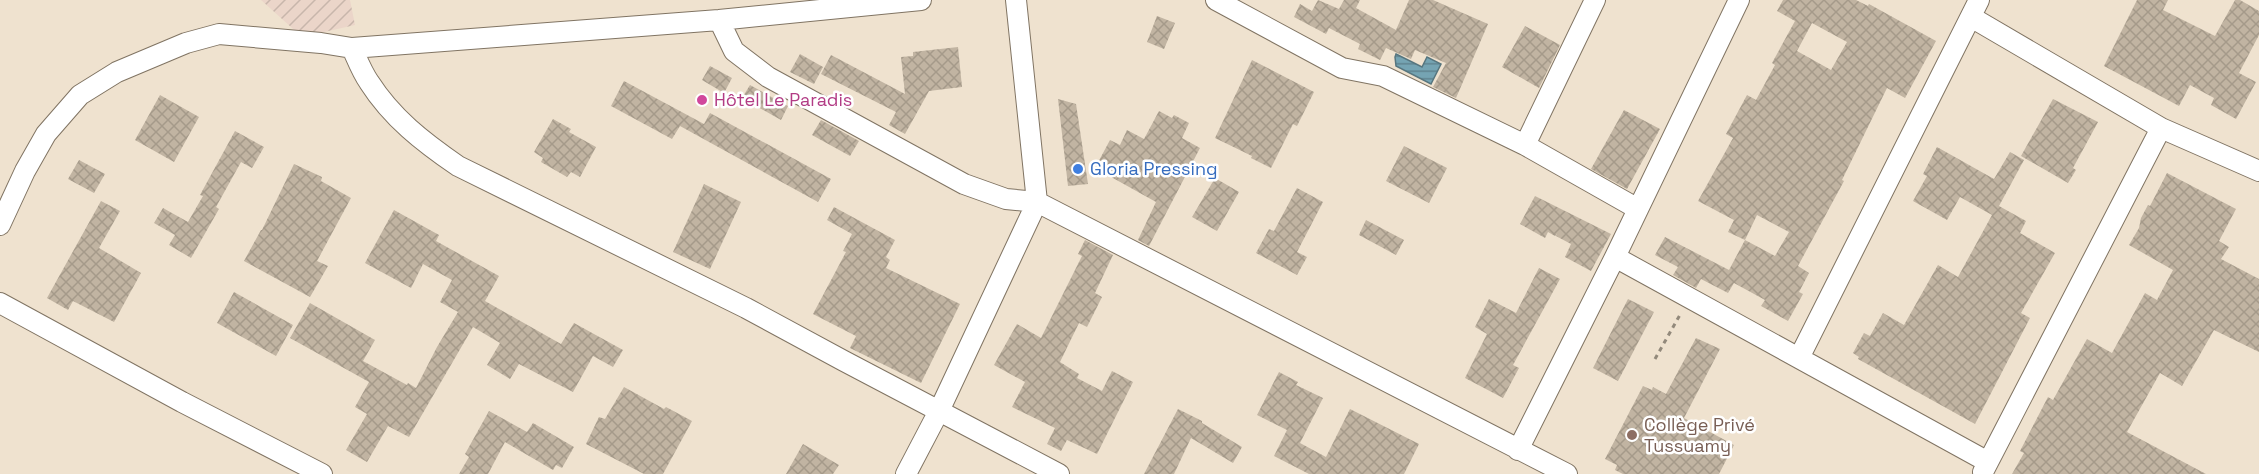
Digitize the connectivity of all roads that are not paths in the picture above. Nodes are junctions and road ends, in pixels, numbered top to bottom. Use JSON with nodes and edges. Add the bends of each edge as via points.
{"nodes":[{"id":1,"x":921,"y":0,"type":"edge"},
{"id":2,"x":1016,"y":0,"type":"edge"},
{"id":3,"x":1216,"y":0,"type":"edge"},
{"id":4,"x":1595,"y":0,"type":"edge"},
{"id":5,"x":1739,"y":0,"type":"edge"},
{"id":6,"x":1975,"y":9,"type":"edge"},
{"id":7,"x":719,"y":20,"type":"junction"},
{"id":8,"x":352,"y":48,"type":"junction"},
{"id":9,"x":2161,"y":128,"type":"junction"},
{"id":10,"x":1525,"y":145,"type":"junction"},
{"id":11,"x":2259,"y":171,"type":"edge"},
{"id":12,"x":1037,"y":202,"type":"junction"},
{"id":13,"x":1638,"y":209,"type":"junction"},
{"id":14,"x":0,"y":225,"type":"edge"},
{"id":15,"x":1616,"y":257,"type":"junction"},
{"id":16,"x":0,"y":303,"type":"edge"},
{"id":17,"x":1799,"y":358,"type":"junction"},
{"id":18,"x":939,"y":411,"type":"junction"},
{"id":19,"x":1518,"y":450,"type":"junction"},
{"id":20,"x":1985,"y":468,"type":"edge"},
{"id":21,"x":322,"y":474,"type":"edge"},
{"id":22,"x":906,"y":474,"type":"edge"},
{"id":23,"x":1059,"y":474,"type":"edge"},
{"id":24,"x":1568,"y":474,"type":"edge"}],
"edges":[{"from":1,"to":7,"type":"street"},
{"from":2,"to":12,"type":"street"},
{"from":3,"to":10,"type":"street","via":[[1342,68],[1383,76]]},
{"from":4,"to":10,"type":"street"},
{"from":5,"to":13,"type":"street"},
{"from":6,"to":9,"type":"street"},
{"from":6,"to":17,"type":"street"},
{"from":7,"to":8,"type":"street"},
{"from":7,"to":12,"type":"street","via":[[734,51],[768,77],[964,184],[1006,199]]},
{"from":8,"to":14,"type":"street","via":[[219,34],[186,43],[117,72],[80,95],[46,134]]},
{"from":8,"to":18,"type":"street","via":[[368,81],[390,111],[420,140],[458,166],[746,308]]},
{"from":9,"to":11,"type":"street"},
{"from":9,"to":20,"type":"street"},
{"from":10,"to":13,"type":"street"},
{"from":12,"to":18,"type":"street"},
{"from":12,"to":19,"type":"street"},
{"from":13,"to":15,"type":"street"},
{"from":15,"to":17,"type":"street"},
{"from":15,"to":19,"type":"street"},
{"from":16,"to":21,"type":"street"},
{"from":17,"to":20,"type":"street"},
{"from":18,"to":22,"type":"street"},
{"from":18,"to":23,"type":"street"},
{"from":19,"to":24,"type":"street"}]}
